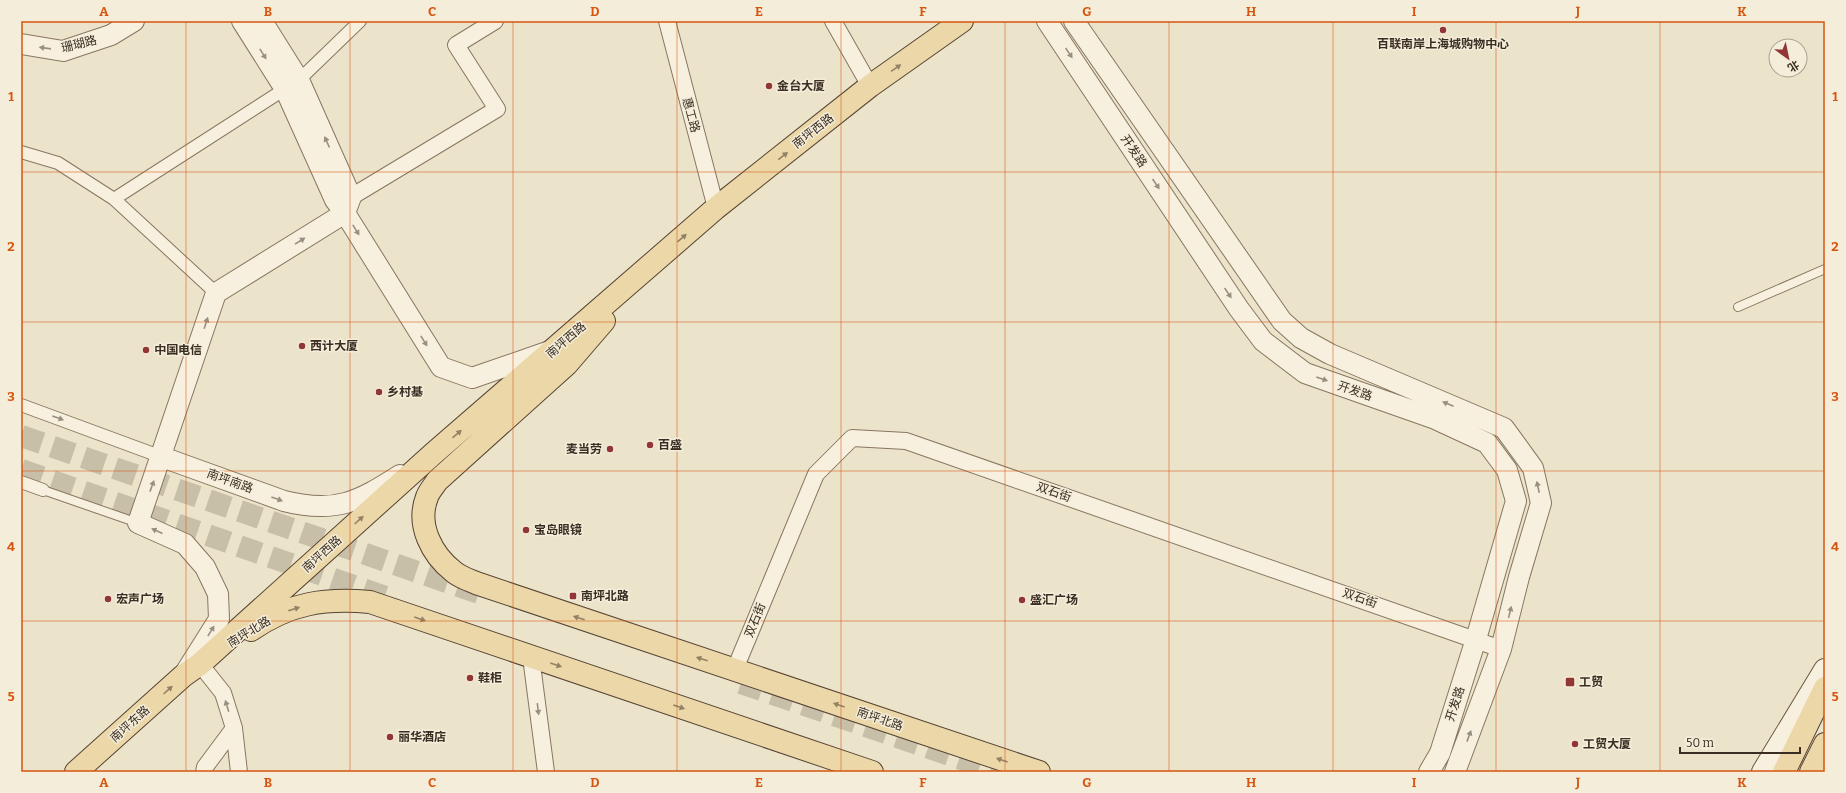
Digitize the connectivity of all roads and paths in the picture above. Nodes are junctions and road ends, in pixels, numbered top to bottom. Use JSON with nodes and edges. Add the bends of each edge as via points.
{"nodes":[{"id":1,"x":134,"y":21,"type":"edge"},
{"id":2,"x":242,"y":21,"type":"edge"},
{"id":3,"x":262,"y":21,"type":"edge"},
{"id":4,"x":360,"y":21,"type":"edge"},
{"id":5,"x":494,"y":21,"type":"edge"},
{"id":6,"x":666,"y":21,"type":"edge"},
{"id":7,"x":833,"y":21,"type":"edge"},
{"id":8,"x":962,"y":21,"type":"edge"},
{"id":9,"x":1047,"y":21,"type":"edge"},
{"id":10,"x":1074,"y":21,"type":"edge"},
{"id":11,"x":21,"y":46,"type":"edge"},
{"id":12,"x":292,"y":84,"type":"junction"},
{"id":13,"x":870,"y":86,"type":"junction"},
{"id":14,"x":21,"y":152,"type":"edge"},
{"id":15,"x":114,"y":199,"type":"junction"},
{"id":16,"x":344,"y":203,"type":"junction"},
{"id":17,"x":716,"y":208,"type":"junction"},
{"id":18,"x":653,"y":264,"type":"junction"},
{"id":19,"x":1825,"y":270,"type":"edge"},
{"id":20,"x":216,"y":293,"type":"junction"},
{"id":21,"x":1738,"y":307,"type":"dead end"},
{"id":22,"x":554,"y":350,"type":"junction"},
{"id":23,"x":21,"y":405,"type":"edge"},
{"id":24,"x":434,"y":453,"type":"junction"},
{"id":25,"x":162,"y":457,"type":"junction"},
{"id":26,"x":21,"y":482,"type":"edge"},
{"id":27,"x":43,"y":490,"type":"joint"},
{"id":28,"x":138,"y":523,"type":"junction"},
{"id":29,"x":1476,"y":639,"type":"junction"},
{"id":30,"x":1501,"y":649,"type":"junction"},
{"id":31,"x":531,"y":657,"type":"junction"},
{"id":32,"x":735,"y":669,"type":"junction"},
{"id":33,"x":192,"y":670,"type":"junction"},
{"id":34,"x":1825,"y":670,"type":"edge"},
{"id":35,"x":1825,"y":688,"type":"edge"},
{"id":36,"x":234,"y":728,"type":"junction"},
{"id":37,"x":1825,"y":744,"type":"edge"},
{"id":38,"x":76,"y":772,"type":"edge"},
{"id":39,"x":204,"y":772,"type":"edge"},
{"id":40,"x":239,"y":772,"type":"edge"},
{"id":41,"x":546,"y":772,"type":"edge"},
{"id":42,"x":872,"y":772,"type":"edge"},
{"id":43,"x":1039,"y":772,"type":"edge"},
{"id":44,"x":1429,"y":772,"type":"edge"},
{"id":45,"x":1455,"y":772,"type":"edge"},
{"id":46,"x":1763,"y":772,"type":"edge"},
{"id":47,"x":1784,"y":772,"type":"edge"},
{"id":48,"x":1811,"y":772,"type":"edge"}],
"edges":[{"from":1,"to":11,"type":"street","name":"珊瑚路","one_way":true,"via":[[112,35],[63,51]]},
{"from":2,"to":12,"type":"street","one_way":true},
{"from":3,"to":12,"type":"street"},
{"from":4,"to":12,"type":"street"},
{"from":5,"to":16,"type":"street","via":[[456,45],[497,109]]},
{"from":6,"to":17,"type":"street","name":"惠工路"},
{"from":7,"to":13,"type":"street"},
{"from":13,"to":8,"type":"main road","name":"南坪西路","one_way":true},
{"from":9,"to":29,"type":"street","name":"开发路","one_way":true,"via":[[1263,341],[1305,373],[1432,418],[1487,443],[1507,470],[1516,501]]},
{"from":30,"to":10,"type":"street","name":"开发路","one_way":true,"via":[[1541,503],[1533,468],[1504,428],[1330,354],[1301,338],[1282,322]]},
{"from":12,"to":15,"type":"street"},
{"from":12,"to":16,"type":"street"},
{"from":17,"to":13,"type":"main road","name":"南坪西路","one_way":true},
{"from":14,"to":15,"type":"street","via":[[58,163]]},
{"from":15,"to":20,"type":"street"},
{"from":20,"to":16,"type":"street","one_way":true},
{"from":16,"to":22,"type":"street","one_way":true,"via":[[440,368],[472,378]]},
{"from":18,"to":17,"type":"main road","name":"南坪西路","one_way":true},
{"from":18,"to":22,"type":"main road","name":"南坪西路"},
{"from":32,"to":18,"type":"main road","name":"南坪北路","one_way":true,"via":[[476,583],[455,573],[442,562],[430,544],[424,527],[423,512],[427,496],[437,481],[567,364]]},
{"from":19,"to":21,"type":"lane"},
{"from":25,"to":20,"type":"street","one_way":true},
{"from":24,"to":22,"type":"main road","name":"南坪西路","one_way":true},
{"from":23,"to":25,"type":"street","name":"南坪南路","one_way":true},
{"from":25,"to":24,"type":"street","name":"南坪南路","one_way":true,"via":[[284,501],[302,506],[325,506],[347,503],[367,496]]},
{"from":33,"to":24,"type":"main road","name":"南坪西路","one_way":true},
{"from":28,"to":25,"type":"street","one_way":true},
{"from":26,"to":27,"type":"street"},
{"from":27,"to":28,"type":"lane"},
{"from":33,"to":28,"type":"street","one_way":true,"via":[[219,619],[218,594],[205,567],[185,544]]},
{"from":29,"to":30,"type":"street","name":"双石街"},
{"from":29,"to":32,"type":"street","name":"双石街","via":[[906,440],[852,438],[816,474]]},
{"from":29,"to":44,"type":"street","name":"开发路","via":[[1440,753]]},
{"from":45,"to":30,"type":"street","name":"开发路","one_way":true},
{"from":33,"to":31,"type":"main road","name":"南坪北路","one_way":true,"via":[[254,627],[286,611],[316,602],[341,600],[370,602]]},
{"from":31,"to":41,"type":"street","one_way":true},
{"from":31,"to":42,"type":"main road","name":"南坪北路","one_way":true},
{"from":43,"to":32,"type":"main road","name":"南坪北路","one_way":true},
{"from":36,"to":33,"type":"street","one_way":true,"via":[[223,693]]},
{"from":38,"to":33,"type":"main road","name":"南坪东路","one_way":true},
{"from":34,"to":46,"type":"main road"},
{"from":35,"to":47,"type":"main road"},
{"from":36,"to":39,"type":"street"},
{"from":36,"to":40,"type":"street"},
{"from":37,"to":48,"type":"main road"}]}
